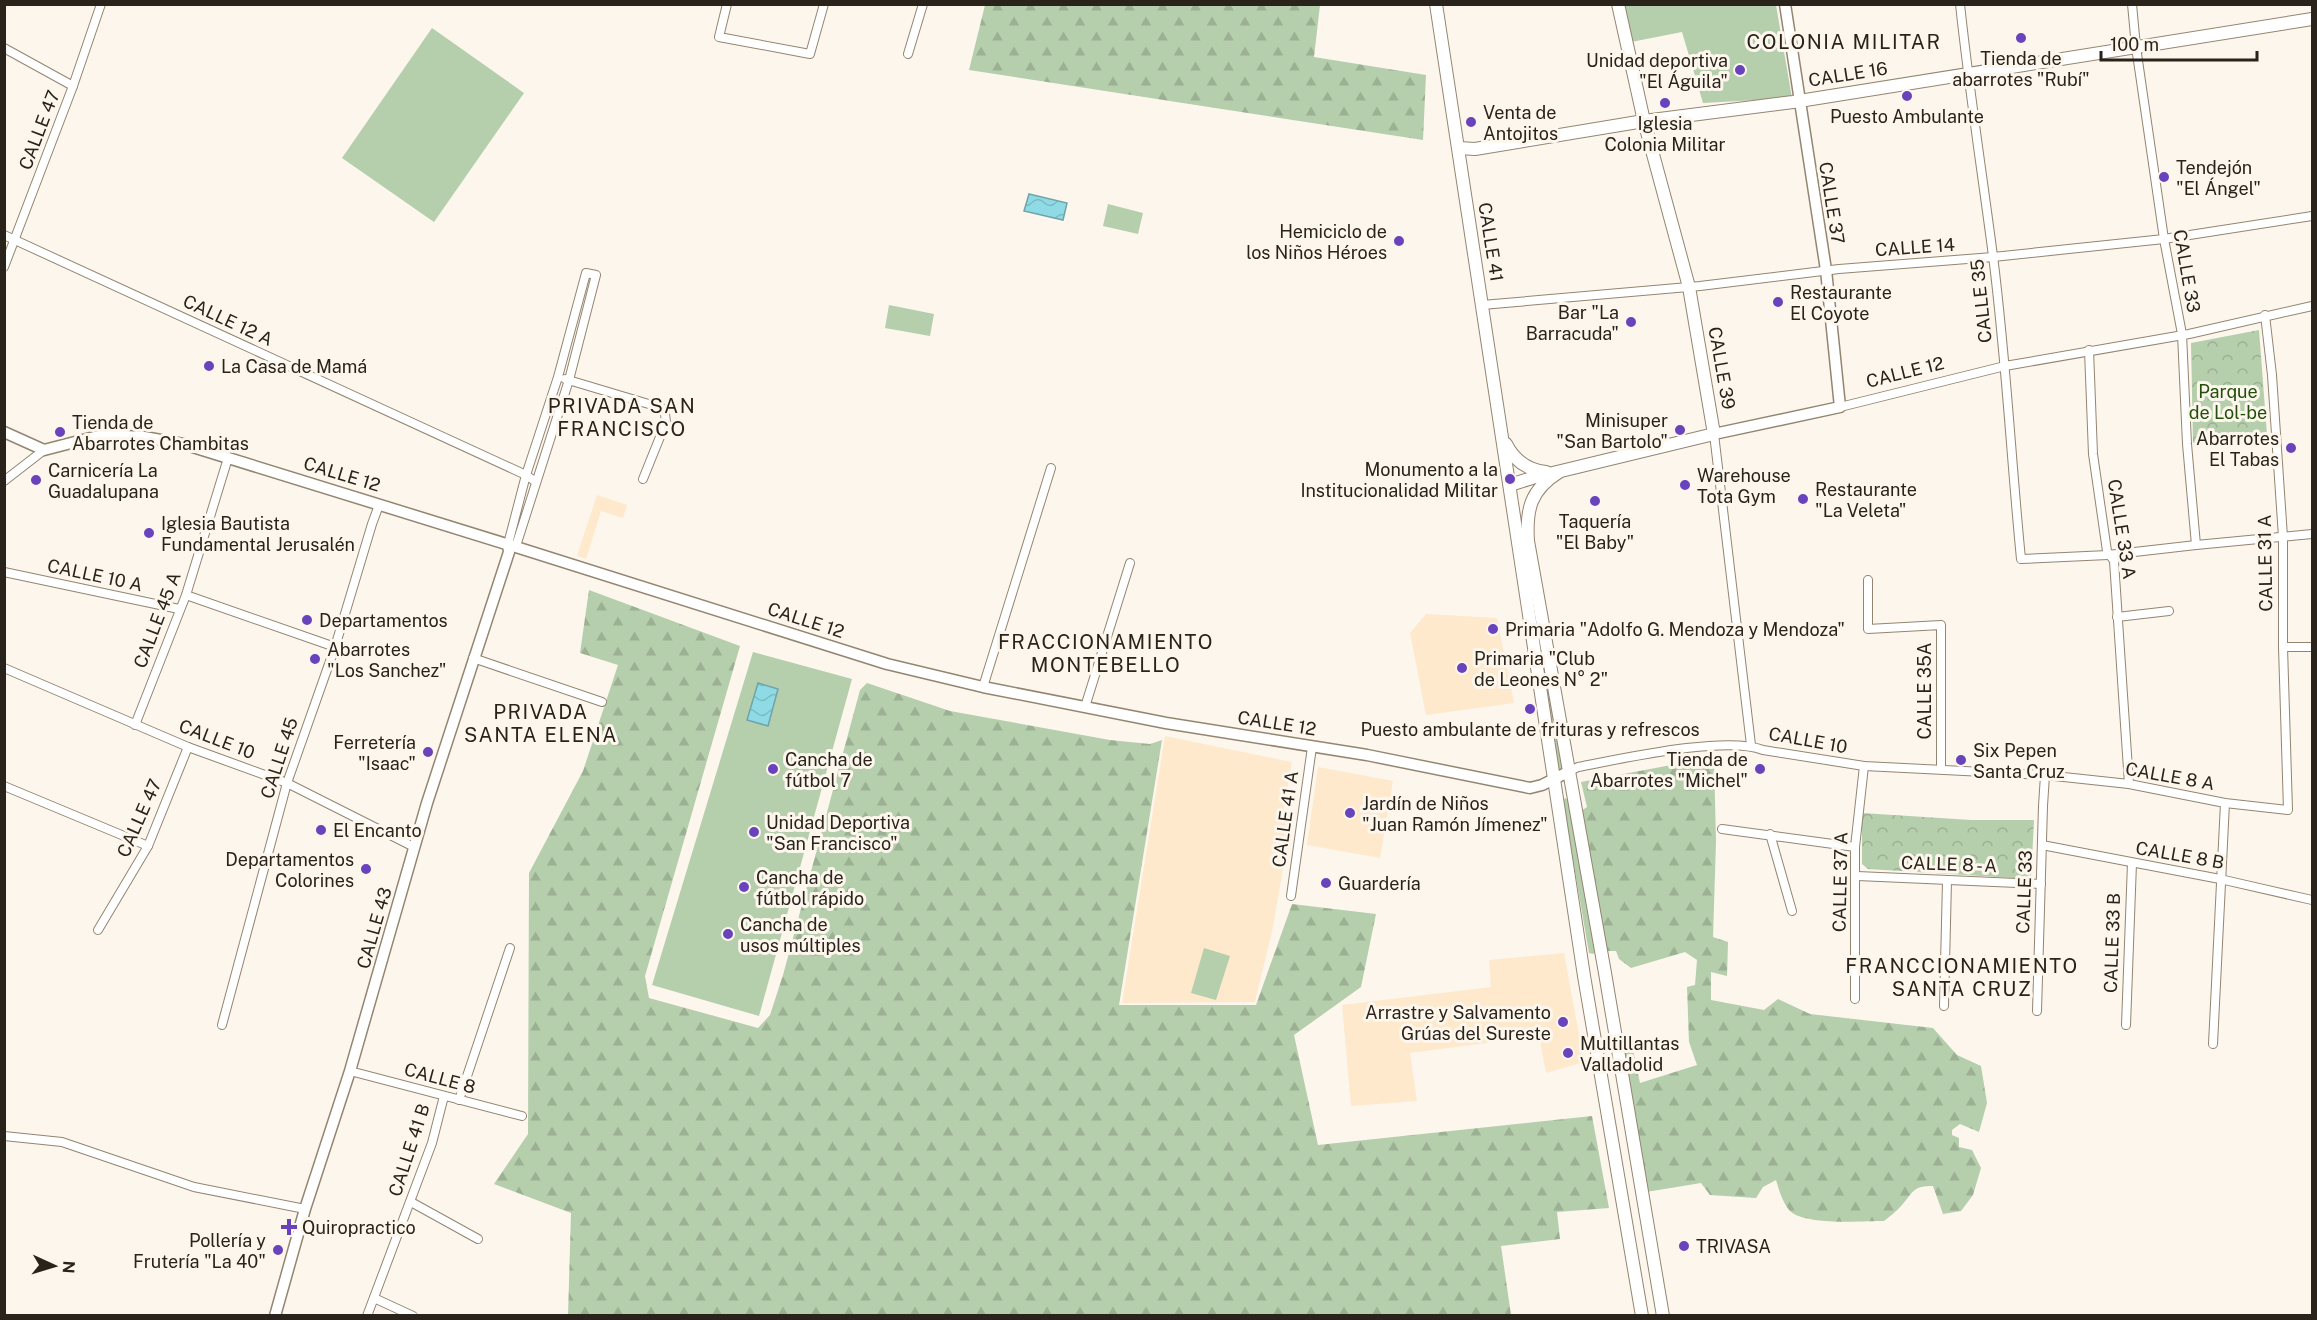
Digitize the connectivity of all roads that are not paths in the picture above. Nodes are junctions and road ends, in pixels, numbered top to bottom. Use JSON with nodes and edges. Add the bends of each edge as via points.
{"nodes":[{"id":1,"x":101,"y":4,"type":"edge"},
{"id":2,"x":727,"y":4,"type":"edge"},
{"id":3,"x":824,"y":4,"type":"edge"},
{"id":4,"x":923,"y":4,"type":"edge"},
{"id":5,"x":1436,"y":4,"type":"edge"},
{"id":6,"x":1618,"y":4,"type":"edge"},
{"id":7,"x":1785,"y":4,"type":"edge"},
{"id":8,"x":1960,"y":4,"type":"edge"},
{"id":9,"x":2132,"y":4,"type":"edge"},
{"id":10,"x":2313,"y":19,"type":"edge"},
{"id":11,"x":2136,"y":47,"type":"junction"},
{"id":12,"x":4,"y":48,"type":"edge"},
{"id":13,"x":908,"y":54,"type":"dead end"},
{"id":14,"x":1967,"y":74,"type":"junction"},
{"id":15,"x":74,"y":86,"type":"junction"},
{"id":16,"x":1799,"y":100,"type":"junction"},
{"id":17,"x":1644,"y":121,"type":"junction"},
{"id":18,"x":1459,"y":148,"type":"junction"},
{"id":19,"x":2313,"y":216,"type":"edge"},
{"id":20,"x":4,"y":236,"type":"edge"},
{"id":21,"x":2164,"y":239,"type":"junction"},
{"id":22,"x":15,"y":241,"type":"junction"},
{"id":23,"x":1993,"y":258,"type":"junction"},
{"id":24,"x":4,"y":267,"type":"edge"},
{"id":25,"x":1826,"y":270,"type":"junction"},
{"id":26,"x":1689,"y":287,"type":"junction"},
{"id":27,"x":1482,"y":305,"type":"junction"},
{"id":28,"x":2313,"y":306,"type":"edge"},
{"id":29,"x":2265,"y":315,"type":"junction"},
{"id":30,"x":2182,"y":334,"type":"junction"},
{"id":31,"x":2089,"y":350,"type":"junction"},
{"id":32,"x":2005,"y":366,"type":"junction"},
{"id":33,"x":558,"y":376,"type":"junction"},
{"id":34,"x":568,"y":380,"type":"junction"},
{"id":35,"x":1840,"y":406,"type":"junction"},
{"id":36,"x":1502,"y":430,"type":"junction"},
{"id":37,"x":4,"y":432,"type":"edge"},
{"id":38,"x":1714,"y":434,"type":"junction"},
{"id":39,"x":44,"y":450,"type":"junction"},
{"id":40,"x":228,"y":458,"type":"junction"},
{"id":41,"x":1052,"y":468,"type":"dead end"},
{"id":42,"x":1559,"y":472,"type":"junction"},
{"id":43,"x":526,"y":475,"type":"junction"},
{"id":44,"x":643,"y":479,"type":"dead end"},
{"id":45,"x":4,"y":481,"type":"edge"},
{"id":46,"x":536,"y":482,"type":"junction"},
{"id":47,"x":1510,"y":485,"type":"junction"},
{"id":48,"x":379,"y":505,"type":"junction"},
{"id":49,"x":2313,"y":534,"type":"edge"},
{"id":50,"x":2283,"y":537,"type":"junction"},
{"id":51,"x":2196,"y":545,"type":"junction"},
{"id":52,"x":511,"y":547,"type":"junction"},
{"id":53,"x":2109,"y":555,"type":"junction"},
{"id":54,"x":1131,"y":563,"type":"dead end"},
{"id":55,"x":4,"y":572,"type":"edge"},
{"id":56,"x":1868,"y":580,"type":"dead end"},
{"id":57,"x":186,"y":595,"type":"junction"},
{"id":58,"x":179,"y":609,"type":"junction"},
{"id":59,"x":2169,"y":610,"type":"dead end"},
{"id":60,"x":2117,"y":617,"type":"junction"},
{"id":61,"x":2313,"y":646,"type":"edge"},
{"id":62,"x":335,"y":647,"type":"junction"},
{"id":63,"x":2283,"y":647,"type":"junction"},
{"id":64,"x":473,"y":658,"type":"junction"},
{"id":65,"x":4,"y":668,"type":"edge"},
{"id":66,"x":983,"y":687,"type":"junction"},
{"id":67,"x":602,"y":702,"type":"dead end"},
{"id":68,"x":1085,"y":707,"type":"junction"},
{"id":69,"x":135,"y":725,"type":"junction"},
{"id":70,"x":1751,"y":745,"type":"junction"},
{"id":71,"x":188,"y":747,"type":"junction"},
{"id":72,"x":1312,"y":747,"type":"junction"},
{"id":73,"x":1864,"y":766,"type":"junction"},
{"id":74,"x":1941,"y":769,"type":"junction"},
{"id":75,"x":1568,"y":772,"type":"junction"},
{"id":76,"x":2046,"y":775,"type":"junction"},
{"id":77,"x":1553,"y":780,"type":"junction"},
{"id":78,"x":287,"y":783,"type":"junction"},
{"id":79,"x":2129,"y":784,"type":"junction"},
{"id":80,"x":4,"y":786,"type":"edge"},
{"id":81,"x":2225,"y":803,"type":"junction"},
{"id":82,"x":2288,"y":810,"type":"joint"},
{"id":83,"x":1722,"y":829,"type":"dead end"},
{"id":84,"x":1770,"y":834,"type":"junction"},
{"id":85,"x":2042,"y":845,"type":"junction"},
{"id":86,"x":148,"y":846,"type":"junction"},
{"id":87,"x":414,"y":847,"type":"junction"},
{"id":88,"x":1856,"y":847,"type":"junction"},
{"id":89,"x":2132,"y":863,"type":"junction"},
{"id":90,"x":1857,"y":876,"type":"junction"},
{"id":91,"x":2220,"y":879,"type":"junction"},
{"id":92,"x":1947,"y":881,"type":"junction"},
{"id":93,"x":2041,"y":884,"type":"junction"},
{"id":94,"x":1291,"y":896,"type":"dead end"},
{"id":95,"x":2313,"y":900,"type":"edge"},
{"id":96,"x":1792,"y":911,"type":"dead end"},
{"id":97,"x":98,"y":930,"type":"dead end"},
{"id":98,"x":510,"y":948,"type":"dead end"},
{"id":99,"x":1605,"y":973,"type":"junction"},
{"id":100,"x":1584,"y":976,"type":"junction"},
{"id":101,"x":1855,"y":999,"type":"dead end"},
{"id":102,"x":1944,"y":1006,"type":"dead end"},
{"id":103,"x":2037,"y":1011,"type":"dead end"},
{"id":104,"x":222,"y":1025,"type":"dead end"},
{"id":105,"x":2126,"y":1025,"type":"dead end"},
{"id":106,"x":2213,"y":1044,"type":"dead end"},
{"id":107,"x":350,"y":1071,"type":"junction"},
{"id":108,"x":444,"y":1096,"type":"junction"},
{"id":109,"x":459,"y":1100,"type":"junction"},
{"id":110,"x":522,"y":1116,"type":"dead end"},
{"id":111,"x":4,"y":1136,"type":"edge"},
{"id":112,"x":411,"y":1202,"type":"junction"},
{"id":113,"x":305,"y":1209,"type":"junction"},
{"id":114,"x":478,"y":1239,"type":"dead end"},
{"id":115,"x":374,"y":1298,"type":"junction"},
{"id":116,"x":275,"y":1316,"type":"edge"},
{"id":117,"x":367,"y":1316,"type":"edge"},
{"id":118,"x":413,"y":1316,"type":"edge"},
{"id":119,"x":1642,"y":1316,"type":"edge"},
{"id":120,"x":1663,"y":1316,"type":"edge"}],
"edges":[{"from":1,"to":15,"type":"street","name":"CALLE 47"},
{"from":2,"to":3,"type":"street","via":[[719,37],[810,54]]},
{"from":4,"to":13,"type":"street"},
{"from":5,"to":18,"type":"main road","name":"CALLE 41"},
{"from":6,"to":17,"type":"main road","name":"CALLE 39"},
{"from":7,"to":16,"type":"street","name":"CALLE 37"},
{"from":8,"to":14,"type":"street","name":"CALLE 35"},
{"from":9,"to":11,"type":"street","name":"CALLE 33"},
{"from":10,"to":11,"type":"main road","name":"CALLE 16"},
{"from":11,"to":14,"type":"main road","name":"CALLE 16"},
{"from":11,"to":21,"type":"street","name":"CALLE 33"},
{"from":12,"to":15,"type":"street"},
{"from":14,"to":16,"type":"main road","name":"CALLE 16"},
{"from":14,"to":23,"type":"street","name":"CALLE 35"},
{"from":15,"to":22,"type":"street","name":"CALLE 47"},
{"from":16,"to":17,"type":"main road","name":"CALLE 16"},
{"from":16,"to":25,"type":"street","name":"CALLE 37"},
{"from":17,"to":18,"type":"main road","name":"CALLE 16","via":[[1475,149]]},
{"from":17,"to":26,"type":"main road","name":"CALLE 39"},
{"from":18,"to":27,"type":"main road","name":"CALLE 41"},
{"from":19,"to":21,"type":"street","name":"CALLE 14"},
{"from":20,"to":22,"type":"street","name":"CALLE 12 A"},
{"from":21,"to":23,"type":"street","name":"CALLE 14"},
{"from":21,"to":30,"type":"street","name":"CALLE 33"},
{"from":22,"to":24,"type":"street","name":"CALLE 47"},
{"from":22,"to":43,"type":"street","name":"CALLE 12 A"},
{"from":23,"to":25,"type":"street","name":"CALLE 14"},
{"from":23,"to":32,"type":"street","name":"CALLE 35"},
{"from":25,"to":26,"type":"street","name":"CALLE 14"},
{"from":25,"to":35,"type":"street","name":"CALLE 37"},
{"from":26,"to":27,"type":"street","name":"CALLE 14"},
{"from":26,"to":38,"type":"main road","name":"CALLE 39"},
{"from":27,"to":36,"type":"main road","name":"CALLE 41"},
{"from":28,"to":29,"type":"street","name":"CALLE 12"},
{"from":29,"to":30,"type":"street","name":"CALLE 12"},
{"from":29,"to":50,"type":"street","name":"CALLE 31 A"},
{"from":30,"to":31,"type":"street","name":"CALLE 12"},
{"from":30,"to":51,"type":"street","name":"CALLE 33"},
{"from":31,"to":32,"type":"street","name":"CALLE 12"},
{"from":31,"to":53,"type":"street","name":"CALLE 33 A","via":[[2093,454]]},
{"from":32,"to":35,"type":"street","name":"CALLE 12"},
{"from":32,"to":53,"type":"street","name":"CALLE 35","via":[[2021,559]]},
{"from":33,"to":34,"type":"street"},
{"from":33,"to":34,"type":"street","via":[[586,273],[596,275]]},
{"from":33,"to":43,"type":"street"},
{"from":34,"to":44,"type":"street","via":[[662,408],[666,422]]},
{"from":34,"to":46,"type":"street"},
{"from":35,"to":38,"type":"street","name":"CALLE 12"},
{"from":36,"to":42,"type":"main road","via":[[1512,454],[1525,466]]},
{"from":36,"to":47,"type":"main road","name":"CALLE 41"},
{"from":37,"to":39,"type":"street"},
{"from":38,"to":42,"type":"main road","name":"CALLE 12"},
{"from":38,"to":70,"type":"street","name":"CALLE 39"},
{"from":39,"to":40,"type":"street","name":"CALLE 12","via":[[102,435],[183,444]]},
{"from":39,"to":45,"type":"street","name":"CALLE 12"},
{"from":40,"to":48,"type":"street","name":"CALLE 12"},
{"from":40,"to":57,"type":"street","name":"CALLE 45 A"},
{"from":41,"to":66,"type":"street"},
{"from":42,"to":47,"type":"main road","name":"CALLE 12"},
{"from":42,"to":75,"type":"main road","via":[[1534,496],[1527,526]]},
{"from":43,"to":46,"type":"street","name":"CALLE 12 A"},
{"from":43,"to":52,"type":"street"},
{"from":46,"to":52,"type":"street"},
{"from":47,"to":77,"type":"main road","name":"CALLE 41"},
{"from":48,"to":52,"type":"street","name":"CALLE 12"},
{"from":48,"to":62,"type":"street","name":"CALLE 45"},
{"from":49,"to":50,"type":"street"},
{"from":50,"to":51,"type":"street"},
{"from":50,"to":63,"type":"street","name":"CALLE 31 A"},
{"from":51,"to":53,"type":"street"},
{"from":52,"to":64,"type":"street","name":"CALLE 43"},
{"from":52,"to":66,"type":"street","name":"CALLE 12","via":[[866,658]]},
{"from":53,"to":60,"type":"street","name":"CALLE 33 A","via":[[2114,561]]},
{"from":54,"to":68,"type":"street"},
{"from":55,"to":58,"type":"street","name":"CALLE 10 A"},
{"from":56,"to":74,"type":"street","name":"CALLE 35A","via":[[1868,628],[1941,625]]},
{"from":57,"to":58,"type":"street","name":"CALLE 45 A"},
{"from":57,"to":62,"type":"street"},
{"from":58,"to":69,"type":"street","name":"CALLE 45 A"},
{"from":59,"to":60,"type":"street"},
{"from":60,"to":79,"type":"street","name":"CALLE 33 A"},
{"from":61,"to":63,"type":"street"},
{"from":62,"to":78,"type":"street","name":"CALLE 45"},
{"from":63,"to":82,"type":"street","name":"CALLE 31 A"},
{"from":64,"to":67,"type":"street"},
{"from":64,"to":87,"type":"street","name":"CALLE 43"},
{"from":65,"to":69,"type":"street","name":"CALLE 10"},
{"from":66,"to":68,"type":"street","name":"CALLE 12"},
{"from":68,"to":72,"type":"street","name":"CALLE 12"},
{"from":69,"to":71,"type":"street","name":"CALLE 10"},
{"from":70,"to":73,"type":"street","name":"CALLE 10"},
{"from":70,"to":75,"type":"street","name":"CALLE 10","via":[[1684,749],[1578,766]]},
{"from":71,"to":78,"type":"street","name":"CALLE 10"},
{"from":71,"to":86,"type":"street","name":"CALLE 47"},
{"from":72,"to":77,"type":"street","name":"CALLE 12","via":[[1530,788]]},
{"from":72,"to":94,"type":"street","name":"CALLE 41 A"},
{"from":73,"to":74,"type":"street","name":"CALLE 10"},
{"from":73,"to":88,"type":"street","name":"CALLE 37 A"},
{"from":74,"to":76,"type":"street","name":"CALLE 10"},
{"from":75,"to":77,"type":"street","name":"CALLE 12"},
{"from":75,"to":99,"type":"main road"},
{"from":76,"to":79,"type":"street","name":"CALLE 8 A"},
{"from":76,"to":85,"type":"street","name":"CALLE 33"},
{"from":77,"to":100,"type":"main road","name":"CALLE 41"},
{"from":78,"to":87,"type":"street","name":"CALLE 10"},
{"from":78,"to":104,"type":"street","name":"CALLE 45"},
{"from":79,"to":81,"type":"street","name":"CALLE 8 A"},
{"from":80,"to":86,"type":"street"},
{"from":81,"to":82,"type":"street","name":"CALLE 8 A"},
{"from":81,"to":91,"type":"street"},
{"from":83,"to":84,"type":"street"},
{"from":84,"to":88,"type":"street"},
{"from":84,"to":96,"type":"street"},
{"from":85,"to":89,"type":"street","name":"CALLE 8 B"},
{"from":85,"to":93,"type":"street","name":"CALLE 33"},
{"from":86,"to":97,"type":"street","name":"CALLE 47"},
{"from":87,"to":107,"type":"street","name":"CALLE 43"},
{"from":88,"to":90,"type":"street","name":"CALLE 37 A"},
{"from":89,"to":91,"type":"street","name":"CALLE 8 B"},
{"from":89,"to":105,"type":"street","name":"CALLE 33 B"},
{"from":90,"to":92,"type":"street","name":"CALLE 8 - A"},
{"from":90,"to":101,"type":"street","name":"CALLE 37 A"},
{"from":91,"to":95,"type":"street","name":"CALLE 8 B"},
{"from":91,"to":106,"type":"street"},
{"from":92,"to":93,"type":"street","name":"CALLE 8 - A"},
{"from":92,"to":102,"type":"street"},
{"from":93,"to":103,"type":"street","name":"CALLE 33"},
{"from":98,"to":109,"type":"street"},
{"from":99,"to":100,"type":"main road"},
{"from":99,"to":120,"type":"main road"},
{"from":100,"to":119,"type":"main road","name":"CALLE 41"},
{"from":107,"to":108,"type":"street","name":"CALLE 8"},
{"from":107,"to":113,"type":"street","name":"CALLE 43"},
{"from":108,"to":109,"type":"street","name":"CALLE 8"},
{"from":108,"to":112,"type":"street","name":"CALLE 41 B"},
{"from":109,"to":110,"type":"street","name":"CALLE 8"},
{"from":111,"to":113,"type":"street","via":[[62,1142],[194,1187]]},
{"from":112,"to":114,"type":"street"},
{"from":112,"to":115,"type":"street","name":"CALLE 41 B"},
{"from":113,"to":116,"type":"street","name":"CALLE 43"},
{"from":115,"to":117,"type":"street","name":"CALLE 41 B"},
{"from":115,"to":118,"type":"street"}]}
